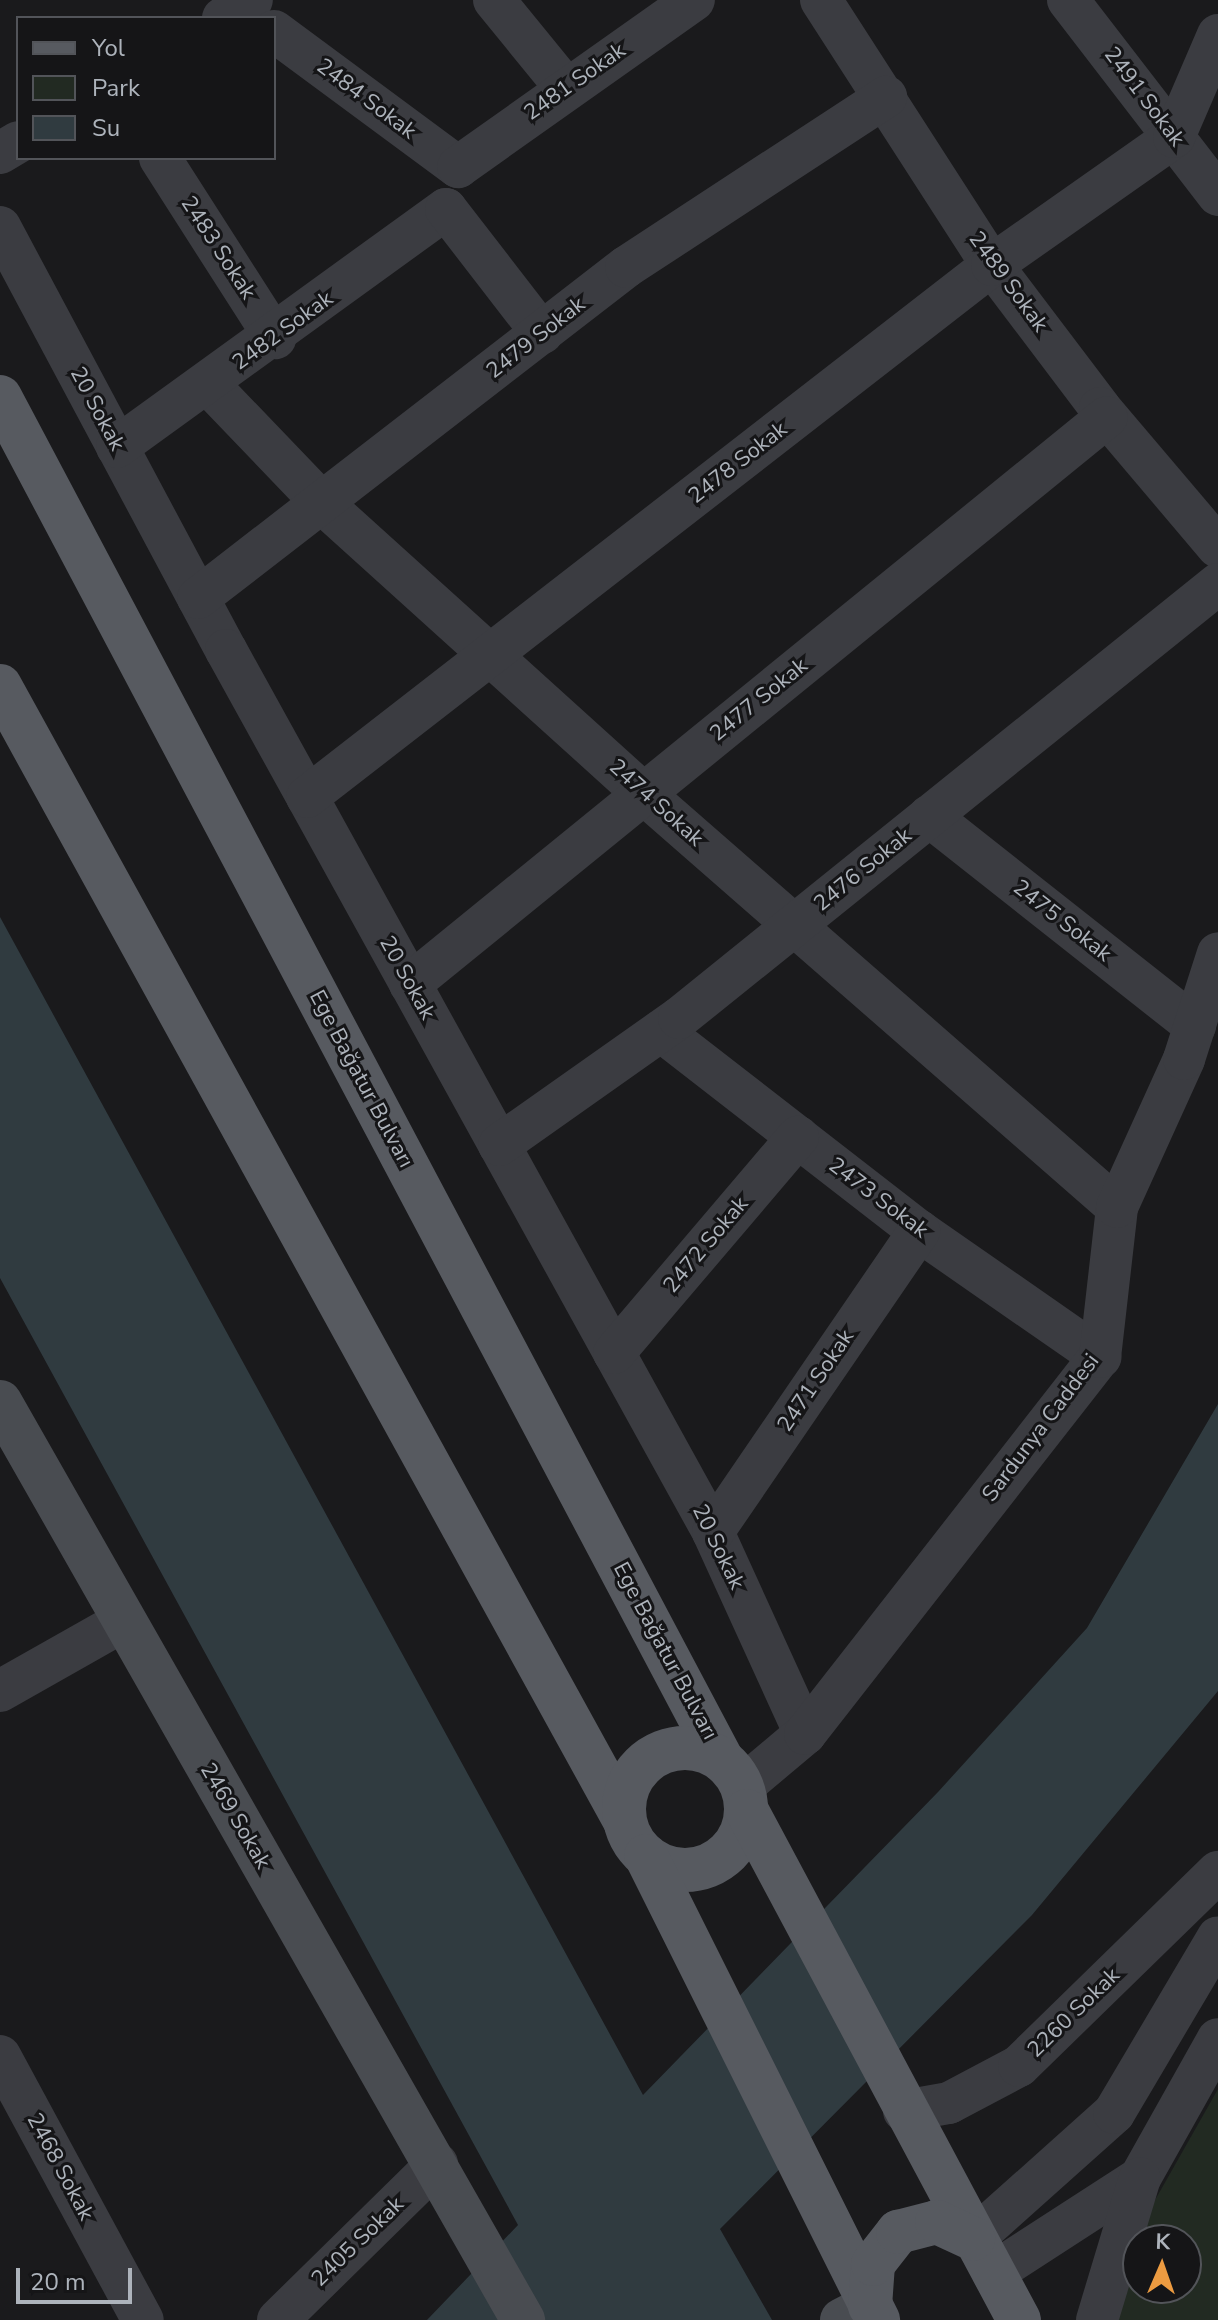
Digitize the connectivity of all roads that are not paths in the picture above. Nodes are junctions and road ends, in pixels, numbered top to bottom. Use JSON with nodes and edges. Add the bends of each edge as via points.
{"nodes":[{"id":1,"x":494,"y":0,"type":"edge"},
{"id":2,"x":694,"y":0,"type":"edge"},
{"id":3,"x":821,"y":0,"type":"edge"},
{"id":4,"x":1068,"y":0,"type":"edge"},
{"id":5,"x":276,"y":32,"type":"edge"},
{"id":6,"x":1218,"y":35,"type":"edge"},
{"id":7,"x":565,"y":87,"type":"junction"},
{"id":8,"x":886,"y":97,"type":"junction"},
{"id":9,"x":1174,"y":137,"type":"junction"},
{"id":10,"x":161,"y":160,"type":"edge"},
{"id":11,"x":458,"y":167,"type":"joint"},
{"id":12,"x":1218,"y":195,"type":"edge"},
{"id":13,"x":0,"y":227,"type":"edge"},
{"id":14,"x":992,"y":265,"type":"junction"},
{"id":15,"x":542,"y":333,"type":"junction"},
{"id":16,"x":275,"y":338,"type":"junction"},
{"id":17,"x":209,"y":385,"type":"junction"},
{"id":18,"x":0,"y":397,"type":"edge"},
{"id":19,"x":1107,"y":417,"type":"junction"},
{"id":20,"x":117,"y":447,"type":"junction"},
{"id":21,"x":323,"y":504,"type":"junction"},
{"id":22,"x":1218,"y":547,"type":"edge"},
{"id":23,"x":1218,"y":584,"type":"edge"},
{"id":24,"x":198,"y":598,"type":"junction"},
{"id":25,"x":493,"y":655,"type":"junction"},
{"id":26,"x":0,"y":686,"type":"edge"},
{"id":27,"x":644,"y":794,"type":"junction"},
{"id":28,"x":307,"y":797,"type":"junction"},
{"id":29,"x":929,"y":816,"type":"junction"},
{"id":30,"x":794,"y":925,"type":"junction"},
{"id":31,"x":1218,"y":953,"type":"edge"},
{"id":32,"x":410,"y":984,"type":"junction"},
{"id":33,"x":1195,"y":1026,"type":"junction"},
{"id":34,"x":661,"y":1031,"type":"junction"},
{"id":35,"x":798,"y":1137,"type":"junction"},
{"id":36,"x":499,"y":1145,"type":"junction"},
{"id":37,"x":1117,"y":1207,"type":"junction"},
{"id":38,"x":919,"y":1231,"type":"junction"},
{"id":39,"x":614,"y":1353,"type":"junction"},
{"id":40,"x":1100,"y":1357,"type":"junction"},
{"id":41,"x":0,"y":1402,"type":"edge"},
{"id":42,"x":713,"y":1532,"type":"junction"},
{"id":43,"x":122,"y":1622,"type":"junction"},
{"id":44,"x":0,"y":1691,"type":"edge"},
{"id":45,"x":805,"y":1734,"type":"junction"},
{"id":46,"x":737,"y":1786,"type":"junction"},
{"id":47,"x":624,"y":1819,"type":"junction"},
{"id":48,"x":646,"y":1856,"type":"junction"},
{"id":49,"x":1218,"y":1872,"type":"edge"},
{"id":50,"x":1218,"y":1937,"type":"edge"},
{"id":51,"x":1218,"y":2039,"type":"edge"},
{"id":52,"x":0,"y":2056,"type":"edge"},
{"id":53,"x":904,"y":2111,"type":"junction"},
{"id":54,"x":437,"y":2164,"type":"junction"},
{"id":55,"x":1140,"y":2178,"type":"junction"},
{"id":56,"x":983,"y":2256,"type":"junction"},
{"id":57,"x":863,"y":2315,"type":"edge"},
{"id":58,"x":143,"y":2320,"type":"edge"},
{"id":59,"x":278,"y":2320,"type":"edge"},
{"id":60,"x":523,"y":2320,"type":"edge"},
{"id":61,"x":977,"y":2320,"type":"edge"},
{"id":62,"x":1019,"y":2320,"type":"edge"},
{"id":63,"x":1097,"y":2320,"type":"edge"}],
"edges":[{"from":1,"to":7,"type":"street"},
{"from":2,"to":7,"type":"street","name":"2481 Sokak"},
{"from":3,"to":8,"type":"street","name":"2489 Sokak"},
{"from":4,"to":9,"type":"street","name":"2491 Sokak"},
{"from":5,"to":11,"type":"street","name":"2484 Sokak"},
{"from":6,"to":9,"type":"street"},
{"from":7,"to":11,"type":"street","name":"2481 Sokak"},
{"from":8,"to":14,"type":"street","name":"2489 Sokak"},
{"from":8,"to":15,"type":"street","name":"2479 Sokak","via":[[626,267]]},
{"from":9,"to":12,"type":"street","name":"2491 Sokak"},
{"from":9,"to":14,"type":"street","name":"2478 Sokak"},
{"from":10,"to":16,"type":"street","name":"2483 Sokak"},
{"from":13,"to":20,"type":"street","name":"20 Sokak"},
{"from":14,"to":19,"type":"street","name":"2489 Sokak"},
{"from":14,"to":25,"type":"street","name":"2478 Sokak"},
{"from":15,"to":16,"type":"street","name":"2482 Sokak","via":[[446,209]]},
{"from":15,"to":21,"type":"street","name":"2479 Sokak"},
{"from":16,"to":17,"type":"street","name":"2482 Sokak"},
{"from":17,"to":20,"type":"street","name":"2482 Sokak"},
{"from":17,"to":21,"type":"street","name":"2474 Sokak"},
{"from":18,"to":46,"type":"main road","name":"Ege Bağatur Bulvarı"},
{"from":19,"to":22,"type":"street","name":"2489 Sokak"},
{"from":19,"to":27,"type":"street","name":"2477 Sokak"},
{"from":20,"to":24,"type":"street","name":"20 Sokak"},
{"from":21,"to":24,"type":"street","name":"2479 Sokak"},
{"from":21,"to":25,"type":"street","name":"2474 Sokak"},
{"from":23,"to":29,"type":"street","name":"2476 Sokak"},
{"from":24,"to":28,"type":"street","name":"20 Sokak"},
{"from":25,"to":27,"type":"street","name":"2474 Sokak"},
{"from":25,"to":28,"type":"street","name":"2478 Sokak"},
{"from":26,"to":47,"type":"main road"},
{"from":27,"to":30,"type":"street","name":"2474 Sokak"},
{"from":27,"to":32,"type":"street","name":"2477 Sokak"},
{"from":28,"to":32,"type":"street","name":"20 Sokak"},
{"from":29,"to":30,"type":"street","name":"2476 Sokak"},
{"from":29,"to":33,"type":"street","name":"2475 Sokak"},
{"from":30,"to":34,"type":"street","name":"2476 Sokak"},
{"from":30,"to":37,"type":"street","name":"2474 Sokak"},
{"from":31,"to":33,"type":"street","name":"Sardunya Caddesi"},
{"from":32,"to":36,"type":"street","name":"20 Sokak"},
{"from":33,"to":37,"type":"street","name":"Sardunya Caddesi"},
{"from":34,"to":35,"type":"street","name":"2473 Sokak"},
{"from":34,"to":36,"type":"street","name":"2476 Sokak"},
{"from":35,"to":38,"type":"street","name":"2473 Sokak"},
{"from":35,"to":39,"type":"street","name":"2472 Sokak"},
{"from":36,"to":39,"type":"street","name":"20 Sokak"},
{"from":37,"to":40,"type":"street","name":"Sardunya Caddesi"},
{"from":38,"to":40,"type":"street","name":"2473 Sokak"},
{"from":38,"to":42,"type":"street","name":"2471 Sokak"},
{"from":39,"to":42,"type":"street","name":"20 Sokak"},
{"from":40,"to":45,"type":"street","name":"Sardunya Caddesi"},
{"from":41,"to":43,"type":"street","name":"2469 Sokak"},
{"from":42,"to":45,"type":"street","name":"20 Sokak"},
{"from":43,"to":44,"type":"street"},
{"from":43,"to":54,"type":"street","name":"2469 Sokak"},
{"from":45,"to":46,"type":"street","name":"Sardunya Caddesi"},
{"from":46,"to":47,"type":"main road","via":[[683,1748],[645,1763],[632,1779]]},
{"from":46,"to":48,"type":"main road","via":[[734,1847],[719,1861],[682,1871]]},
{"from":46,"to":53,"type":"main road","name":"Ege Bağatur Bulvarı"},
{"from":47,"to":48,"type":"main road"},
{"from":48,"to":57,"type":"main road","via":[[823,2213]]},
{"from":49,"to":53,"type":"street","name":"2260 Sokak","via":[[1019,2066],[949,2103]]},
{"from":50,"to":56,"type":"street","via":[[1114,2113]]},
{"from":51,"to":55,"type":"street"},
{"from":52,"to":58,"type":"street","name":"2468 Sokak"},
{"from":53,"to":56,"type":"main road","name":"Ege Bağatur Bulvarı"},
{"from":54,"to":59,"type":"street","name":"2405 Sokak"},
{"from":54,"to":60,"type":"street","name":"2469 Sokak"},
{"from":55,"to":56,"type":"street"},
{"from":55,"to":63,"type":"street"},
{"from":56,"to":57,"type":"main road","via":[[937,2222],[898,2232],[873,2264]]},
{"from":56,"to":61,"type":"main road","via":[[986,2307]]},
{"from":56,"to":62,"type":"main road","name":"Ege Bağatur Bulvarı"}]}
